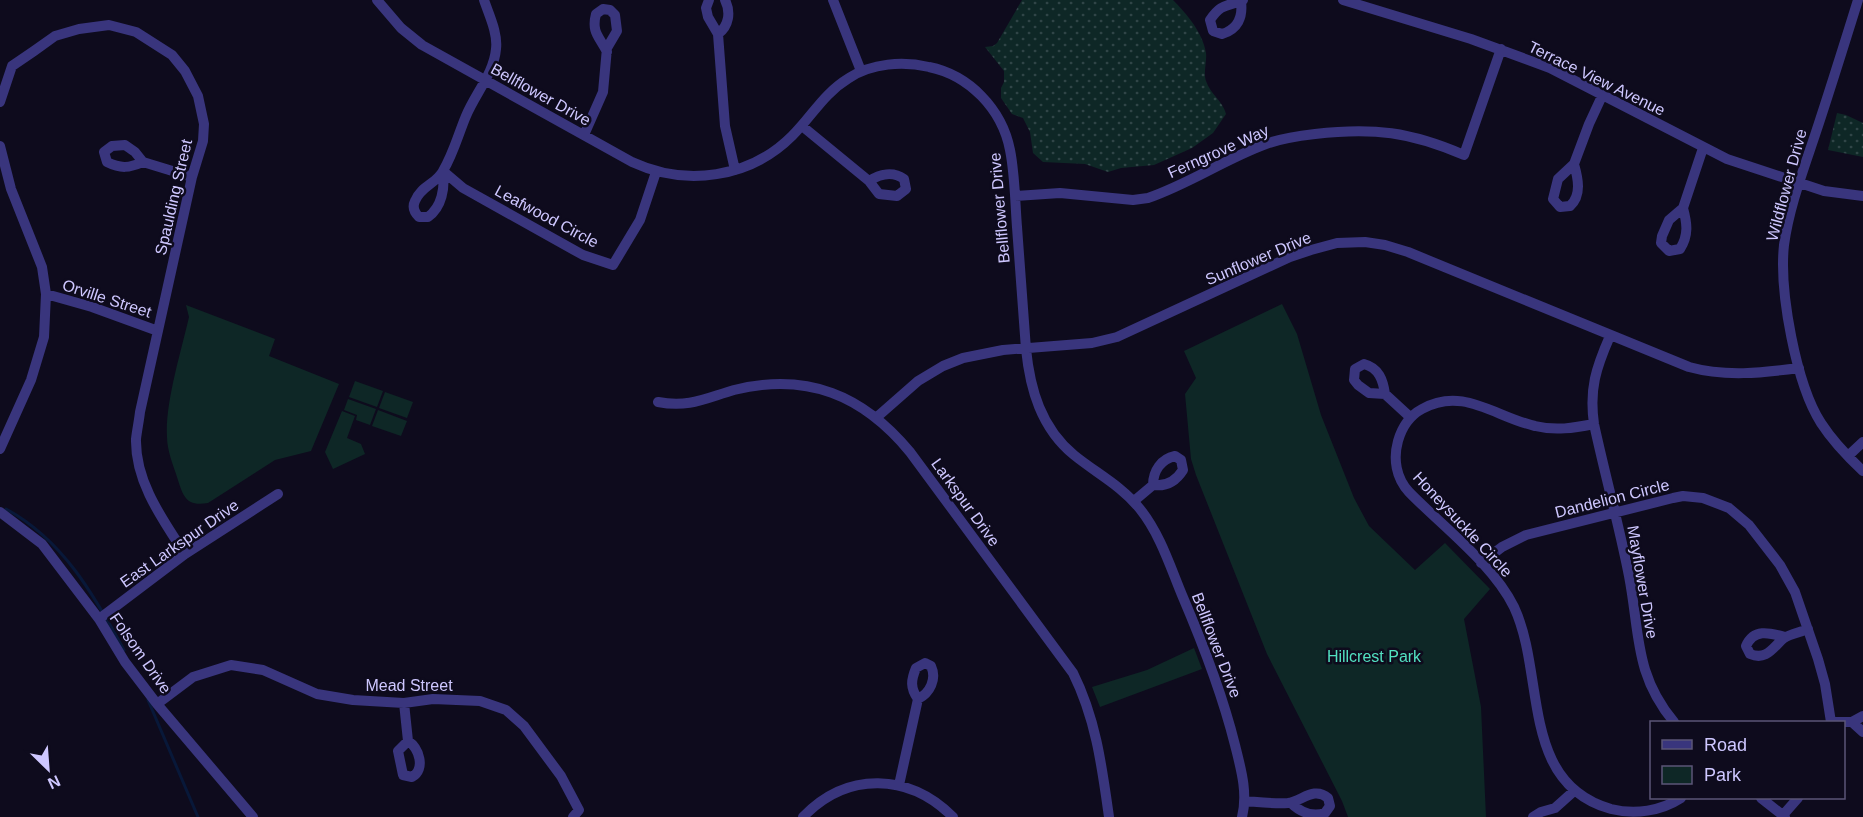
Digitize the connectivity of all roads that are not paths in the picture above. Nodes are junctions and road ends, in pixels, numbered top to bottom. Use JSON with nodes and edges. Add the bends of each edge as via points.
{"nodes":[{"id":1,"x":377,"y":0,"type":"edge"},
{"id":2,"x":484,"y":0,"type":"edge"},
{"id":3,"x":709,"y":0,"type":"edge"},
{"id":4,"x":725,"y":0,"type":"edge"},
{"id":5,"x":833,"y":0,"type":"edge"},
{"id":6,"x":1343,"y":0,"type":"edge"},
{"id":7,"x":1858,"y":0,"type":"edge"},
{"id":8,"x":718,"y":34,"type":"junction"},
{"id":9,"x":1501,"y":50,"type":"junction"},
{"id":10,"x":607,"y":52,"type":"dead end"},
{"id":11,"x":861,"y":71,"type":"junction"},
{"id":12,"x":486,"y":79,"type":"junction"},
{"id":13,"x":1602,"y":96,"type":"junction"},
{"id":14,"x":0,"y":102,"type":"edge"},
{"id":15,"x":802,"y":126,"type":"junction"},
{"id":16,"x":584,"y":135,"type":"junction"},
{"id":17,"x":0,"y":146,"type":"edge"},
{"id":18,"x":1703,"y":148,"type":"junction"},
{"id":19,"x":143,"y":162,"type":"dead end"},
{"id":20,"x":1574,"y":164,"type":"dead end"},
{"id":21,"x":735,"y":170,"type":"junction"},
{"id":22,"x":657,"y":172,"type":"junction"},
{"id":23,"x":192,"y":177,"type":"junction"},
{"id":24,"x":869,"y":181,"type":"dead end"},
{"id":25,"x":1800,"y":183,"type":"junction"},
{"id":26,"x":11,"y":189,"type":"junction"},
{"id":27,"x":0,"y":193,"type":"edge"},
{"id":28,"x":1015,"y":196,"type":"junction"},
{"id":29,"x":1863,"y":196,"type":"edge"},
{"id":30,"x":1683,"y":208,"type":"dead end"},
{"id":31,"x":46,"y":294,"type":"junction"},
{"id":32,"x":158,"y":331,"type":"junction"},
{"id":33,"x":1610,"y":336,"type":"junction"},
{"id":34,"x":1026,"y":350,"type":"junction"},
{"id":35,"x":1799,"y":368,"type":"junction"},
{"id":36,"x":1385,"y":394,"type":"dead end"},
{"id":37,"x":658,"y":402,"type":"dead end"},
{"id":38,"x":877,"y":417,"type":"junction"},
{"id":39,"x":1410,"y":417,"type":"junction"},
{"id":40,"x":1594,"y":424,"type":"junction"},
{"id":41,"x":1863,"y":442,"type":"edge"},
{"id":42,"x":0,"y":449,"type":"edge"},
{"id":43,"x":1848,"y":456,"type":"junction"},
{"id":44,"x":1863,"y":471,"type":"edge"},
{"id":45,"x":1153,"y":485,"type":"dead end"},
{"id":46,"x":278,"y":495,"type":"dead end"},
{"id":47,"x":1134,"y":501,"type":"junction"},
{"id":48,"x":0,"y":512,"type":"edge"},
{"id":49,"x":1615,"y":512,"type":"junction"},
{"id":50,"x":185,"y":554,"type":"junction"},
{"id":51,"x":1481,"y":563,"type":"junction"},
{"id":52,"x":99,"y":619,"type":"junction"},
{"id":53,"x":1808,"y":629,"type":"junction"},
{"id":54,"x":1785,"y":637,"type":"dead end"},
{"id":55,"x":918,"y":699,"type":"dead end"},
{"id":56,"x":404,"y":703,"type":"junction"},
{"id":57,"x":157,"y":704,"type":"junction"},
{"id":58,"x":1863,"y":716,"type":"edge"},
{"id":59,"x":1672,"y":721,"type":"edge"},
{"id":60,"x":1831,"y":721,"type":"edge"},
{"id":61,"x":1845,"y":723,"type":"edge"},
{"id":62,"x":1852,"y":723,"type":"junction"},
{"id":63,"x":1863,"y":732,"type":"edge"},
{"id":64,"x":408,"y":741,"type":"dead end"},
{"id":65,"x":900,"y":784,"type":"junction"},
{"id":66,"x":1574,"y":791,"type":"junction"},
{"id":67,"x":1679,"y":799,"type":"edge"},
{"id":68,"x":1762,"y":799,"type":"edge"},
{"id":69,"x":1797,"y":799,"type":"edge"},
{"id":70,"x":1244,"y":801,"type":"junction"},
{"id":71,"x":1291,"y":803,"type":"dead end"},
{"id":72,"x":1555,"y":812,"type":"edge"},
{"id":73,"x":1784,"y":816,"type":"edge"},
{"id":74,"x":253,"y":817,"type":"edge"},
{"id":75,"x":573,"y":817,"type":"edge"},
{"id":76,"x":803,"y":817,"type":"edge"},
{"id":77,"x":953,"y":817,"type":"edge"},
{"id":78,"x":1109,"y":817,"type":"edge"},
{"id":79,"x":1242,"y":817,"type":"edge"},
{"id":80,"x":1533,"y":817,"type":"edge"}],
"edges":[{"from":1,"to":12,"type":"street","name":"Bellflower Drive","via":[[412,38]]},
{"from":2,"to":12,"type":"street","via":[[496,43]]},
{"from":3,"to":8,"type":"street","via":[[708,17]]},
{"from":4,"to":8,"type":"street","via":[[728,20]]},
{"from":5,"to":11,"type":"street"},
{"from":6,"to":9,"type":"street","name":"Terrace View Avenue"},
{"from":7,"to":25,"type":"street","name":"Wildflower Drive"},
{"from":8,"to":21,"type":"street","via":[[725,126]]},
{"from":9,"to":13,"type":"street","name":"Terrace View Avenue","via":[[1551,69]]},
{"from":9,"to":28,"type":"street","name":"Ferngrove Way","via":[[1464,155],[1397,133],[1329,132],[1267,144],[1148,198],[1070,193]]},
{"from":10,"to":16,"type":"street","via":[[603,92]]},
{"from":11,"to":15,"type":"street","name":"Bellflower Drive","via":[[822,99]]},
{"from":11,"to":28,"type":"street","name":"Bellflower Drive","via":[[891,64],[920,65],[942,70],[972,87],[992,109],[1005,133]]},
{"from":12,"to":16,"type":"street","name":"Bellflower Drive"},
{"from":12,"to":22,"type":"street","name":"Leafwood Circle","via":[[443,171],[458,185],[583,255],[613,265],[640,220]]},
{"from":13,"to":18,"type":"street","name":"Terrace View Avenue"},
{"from":13,"to":20,"type":"street"},
{"from":14,"to":23,"type":"street","name":"Spaulding Street","via":[[12,66],[55,36],[109,25],[136,32],[172,56],[198,96],[203,141]]},
{"from":15,"to":21,"type":"street","name":"Bellflower Drive","via":[[776,150]]},
{"from":15,"to":24,"type":"street"},
{"from":16,"to":22,"type":"street","name":"Bellflower Drive"},
{"from":17,"to":26,"type":"street"},
{"from":18,"to":25,"type":"street","name":"Terrace View Avenue"},
{"from":18,"to":30,"type":"street"},
{"from":19,"to":23,"type":"street"},
{"from":21,"to":22,"type":"street","name":"Bellflower Drive","via":[[694,177]]},
{"from":23,"to":32,"type":"street","name":"Spaulding Street"},
{"from":25,"to":29,"type":"street","name":"Terrace View Avenue","via":[[1824,192]]},
{"from":25,"to":35,"type":"street","name":"Wildflower Drive","via":[[1784,255],[1786,303]]},
{"from":26,"to":27,"type":"street"},
{"from":26,"to":31,"type":"street","via":[[42,267]]},
{"from":28,"to":34,"type":"street","name":"Bellflower Drive"},
{"from":31,"to":32,"type":"street","name":"Orville Street","via":[[92,306]]},
{"from":31,"to":42,"type":"street","via":[[44,337],[31,380]]},
{"from":32,"to":50,"type":"street","name":"Spaulding Street","via":[[136,441],[141,474],[156,509]]},
{"from":33,"to":34,"type":"street","name":"Sunflower Drive","via":[[1408,252],[1351,242],[1290,257],[1117,338]]},
{"from":33,"to":35,"type":"street","name":"Sunflower Drive","via":[[1703,370],[1744,374]]},
{"from":33,"to":40,"type":"street","name":"Mayflower Drive","via":[[1593,381]]},
{"from":34,"to":38,"type":"street","name":"Sunflower Drive","via":[[981,353],[953,361],[918,381]]},
{"from":34,"to":47,"type":"street","name":"Bellflower Drive","via":[[1036,402],[1050,428],[1073,454]]},
{"from":35,"to":43,"type":"street","name":"Wildflower Drive","via":[[1821,423]]},
{"from":36,"to":39,"type":"street"},
{"from":37,"to":38,"type":"street","name":"Larkspur Drive","via":[[686,405],[753,386],[793,385],[837,395]]},
{"from":38,"to":78,"type":"street","name":"Larkspur Drive","via":[[910,452],[1073,673],[1095,730]]},
{"from":39,"to":40,"type":"street","via":[[1435,403],[1451,400],[1475,404],[1541,428]]},
{"from":39,"to":51,"type":"street","name":"Honeysuckle Circle","via":[[1396,447],[1401,482]]},
{"from":40,"to":49,"type":"street","name":"Mayflower Drive"},
{"from":41,"to":43,"type":"street"},
{"from":43,"to":44,"type":"street","name":"Wildflower Drive"},
{"from":45,"to":47,"type":"street"},
{"from":46,"to":50,"type":"street","name":"East Larkspur Drive"},
{"from":47,"to":70,"type":"street","name":"Bellflower Drive","via":[[1159,540],[1215,676],[1240,768]]},
{"from":48,"to":52,"type":"street","name":"Folsom Drive","via":[[42,544]]},
{"from":49,"to":51,"type":"street","name":"Dandelion Circle","via":[[1520,537]]},
{"from":49,"to":53,"type":"street","name":"Dandelion Circle","via":[[1683,496],[1706,498],[1729,508],[1749,525],[1786,573]]},
{"from":49,"to":59,"type":"street","name":"Mayflower Drive","via":[[1641,662],[1653,692]]},
{"from":50,"to":52,"type":"street","name":"East Larkspur Drive"},
{"from":51,"to":66,"type":"street","name":"Honeysuckle Circle","via":[[1500,583],[1514,608],[1546,745],[1557,772]]},
{"from":52,"to":57,"type":"street","name":"Folsom Drive"},
{"from":53,"to":54,"type":"street"},
{"from":53,"to":60,"type":"street","name":"Dandelion Circle","via":[[1825,684]]},
{"from":55,"to":65,"type":"street"},
{"from":56,"to":57,"type":"street","name":"Mead Street","via":[[317,694],[263,670],[231,665],[193,677]]},
{"from":56,"to":64,"type":"street"},
{"from":56,"to":75,"type":"street","name":"Mead Street","via":[[480,700],[506,710],[524,726],[561,776],[579,810]]},
{"from":57,"to":74,"type":"street","name":"Folsom Drive"},
{"from":58,"to":62,"type":"street"},
{"from":61,"to":62,"type":"street"},
{"from":62,"to":63,"type":"street"},
{"from":65,"to":76,"type":"street","via":[[850,788],[825,799]]},
{"from":65,"to":77,"type":"street","via":[[932,799]]},
{"from":66,"to":67,"type":"street","name":"Honeysuckle Circle","via":[[1601,806],[1628,812],[1658,808]]},
{"from":66,"to":72,"type":"street"},
{"from":68,"to":73,"type":"street"},
{"from":69,"to":73,"type":"street"},
{"from":70,"to":71,"type":"street"},
{"from":70,"to":79,"type":"street","name":"Bellflower Drive"},
{"from":72,"to":80,"type":"street","via":[[1541,812]]}]}
